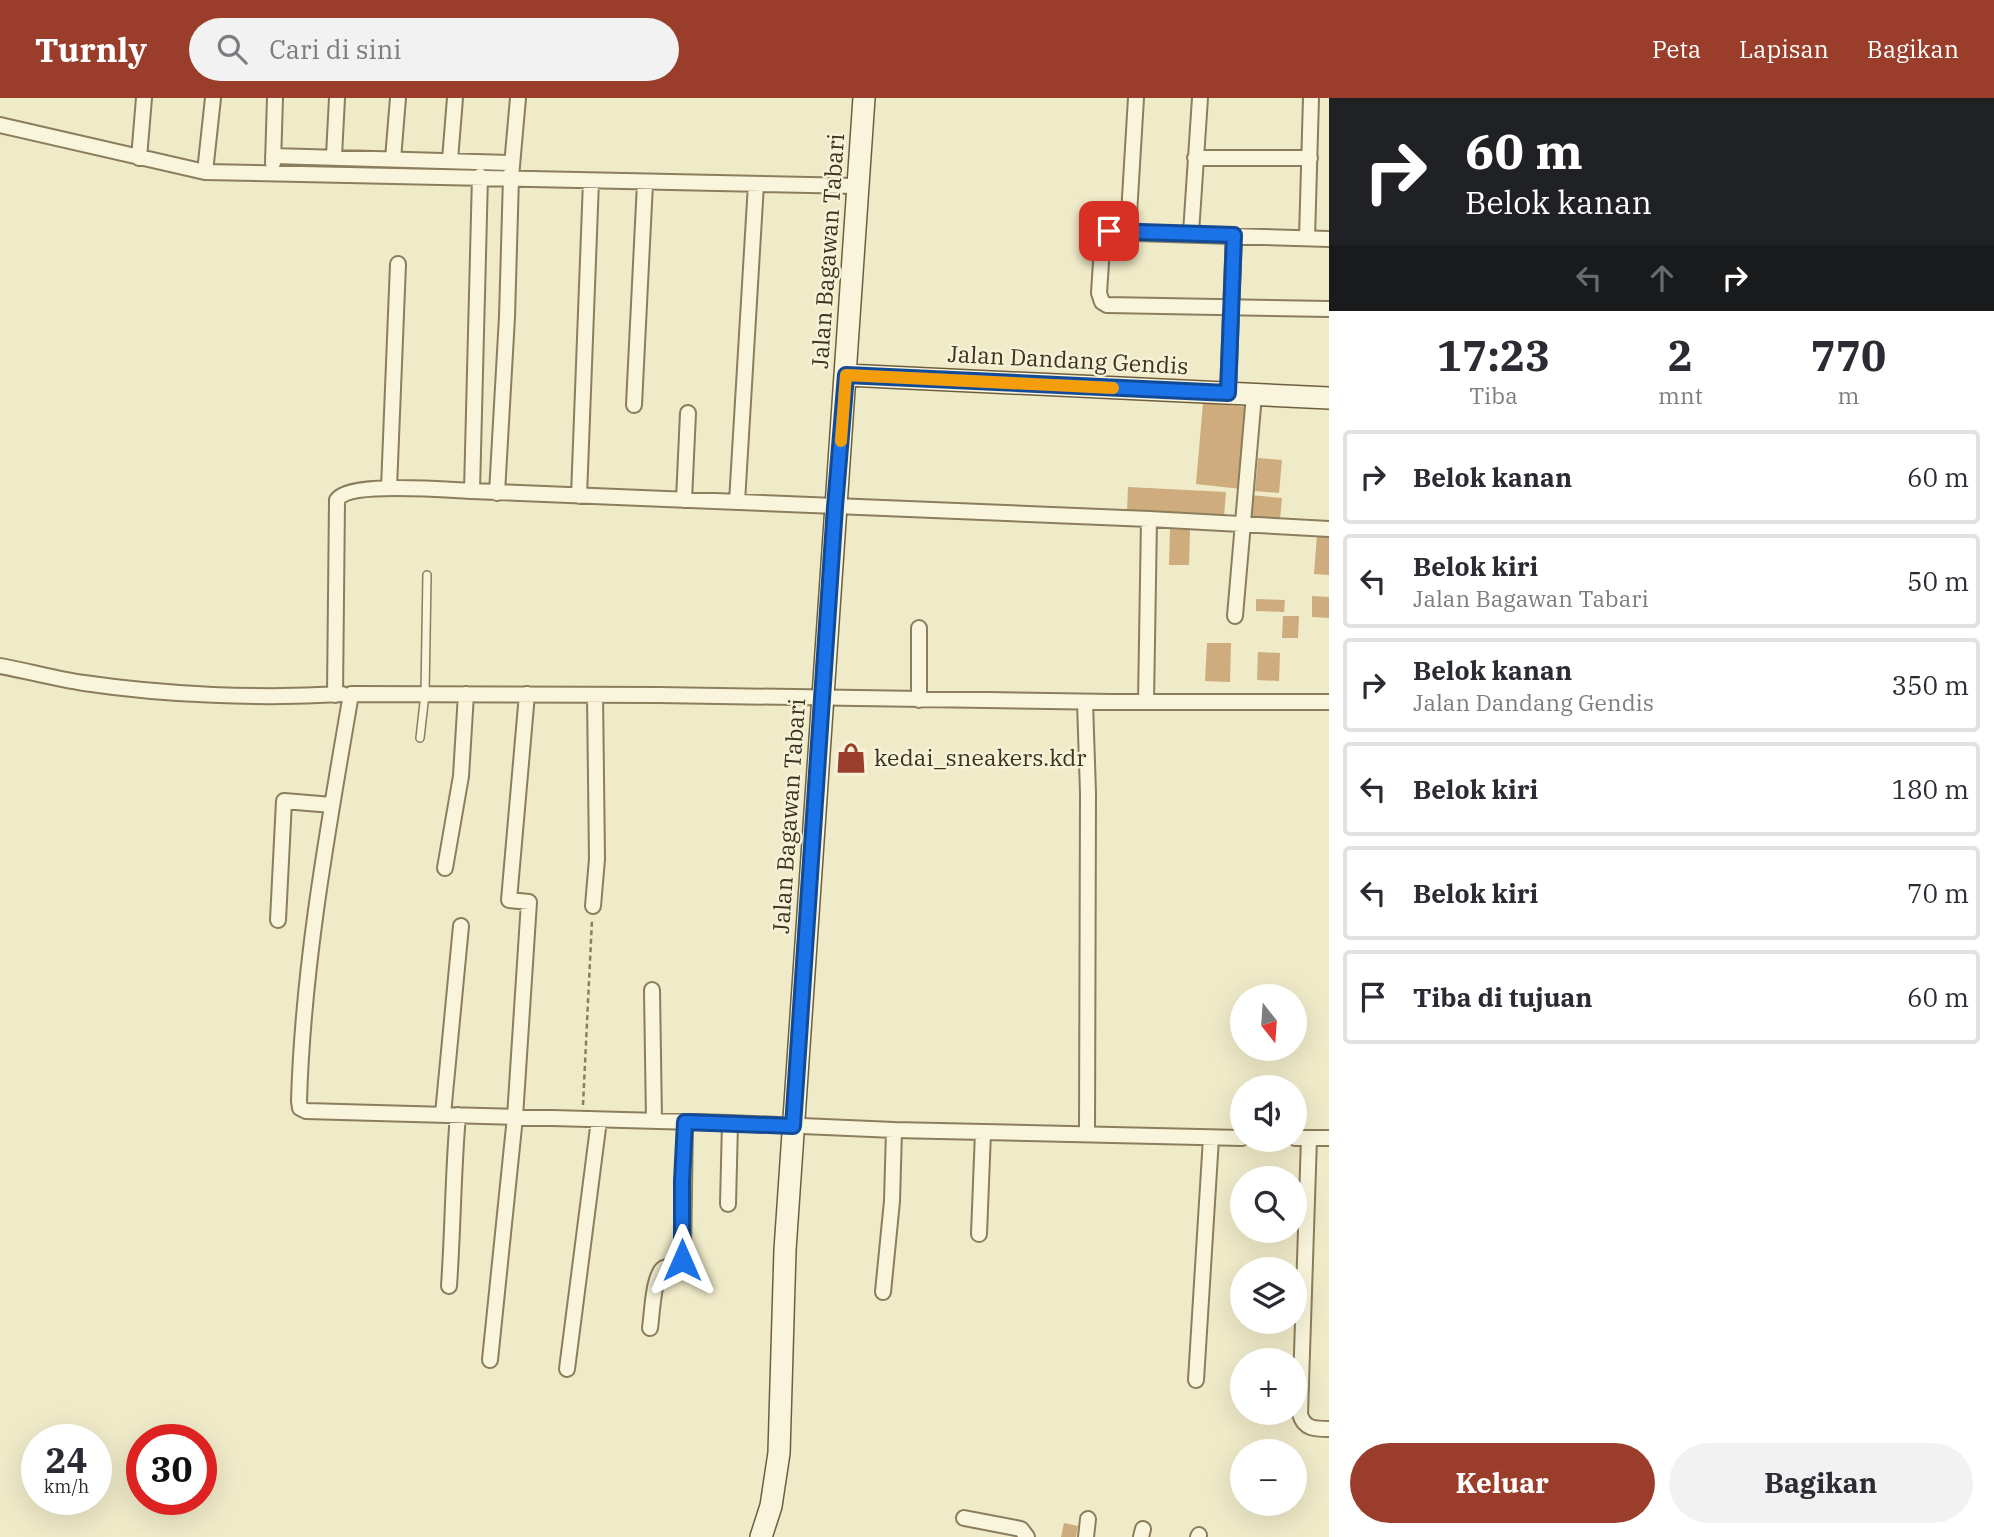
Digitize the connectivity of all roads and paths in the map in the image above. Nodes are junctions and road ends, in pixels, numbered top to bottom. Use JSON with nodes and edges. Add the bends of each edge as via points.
{"nodes":[{"id":1,"x":144,"y":98,"type":"edge"},
{"id":2,"x":212,"y":98,"type":"edge"},
{"id":3,"x":275,"y":98,"type":"edge"},
{"id":4,"x":337,"y":98,"type":"edge"},
{"id":5,"x":398,"y":98,"type":"edge"},
{"id":6,"x":455,"y":98,"type":"edge"},
{"id":7,"x":517,"y":98,"type":"edge"},
{"id":8,"x":864,"y":98,"type":"edge"},
{"id":9,"x":1136,"y":98,"type":"edge"},
{"id":10,"x":1200,"y":98,"type":"edge"},
{"id":11,"x":1311,"y":98,"type":"edge"},
{"id":12,"x":0,"y":125,"type":"edge"},
{"id":13,"x":273,"y":156,"type":"junction"},
{"id":14,"x":334,"y":156,"type":"junction"},
{"id":15,"x":139,"y":158,"type":"junction"},
{"id":16,"x":1195,"y":158,"type":"junction"},
{"id":17,"x":1310,"y":158,"type":"junction"},
{"id":18,"x":393,"y":159,"type":"junction"},
{"id":19,"x":450,"y":160,"type":"junction"},
{"id":20,"x":511,"y":170,"type":"junction"},
{"id":21,"x":205,"y":172,"type":"junction"},
{"id":22,"x":272,"y":175,"type":"junction"},
{"id":23,"x":480,"y":176,"type":"junction"},
{"id":24,"x":591,"y":181,"type":"junction"},
{"id":25,"x":645,"y":183,"type":"junction"},
{"id":26,"x":756,"y":184,"type":"junction"},
{"id":27,"x":857,"y":186,"type":"junction"},
{"id":28,"x":1128,"y":231,"type":"junction"},
{"id":29,"x":1191,"y":233,"type":"junction"},
{"id":30,"x":1234,"y":235,"type":"junction"},
{"id":31,"x":1307,"y":238,"type":"junction"},
{"id":32,"x":1329,"y":239,"type":"edge"},
{"id":33,"x":398,"y":264,"type":"dead end"},
{"id":34,"x":1230,"y":306,"type":"junction"},
{"id":35,"x":1329,"y":309,"type":"edge"},
{"id":36,"x":846,"y":375,"type":"junction"},
{"id":37,"x":1228,"y":393,"type":"junction"},
{"id":38,"x":1254,"y":395,"type":"junction"},
{"id":39,"x":1329,"y":398,"type":"edge"},
{"id":40,"x":634,"y":405,"type":"dead end"},
{"id":41,"x":688,"y":413,"type":"dead end"},
{"id":42,"x":389,"y":488,"type":"junction"},
{"id":43,"x":472,"y":491,"type":"junction"},
{"id":44,"x":497,"y":492,"type":"junction"},
{"id":45,"x":579,"y":496,"type":"junction"},
{"id":46,"x":684,"y":500,"type":"junction"},
{"id":47,"x":737,"y":502,"type":"junction"},
{"id":48,"x":835,"y":507,"type":"junction"},
{"id":49,"x":1149,"y":519,"type":"junction"},
{"id":50,"x":1242,"y":523,"type":"junction"},
{"id":51,"x":1329,"y":529,"type":"edge"},
{"id":52,"x":427,"y":575,"type":"dead end"},
{"id":53,"x":1235,"y":616,"type":"dead end"},
{"id":54,"x":919,"y":628,"type":"dead end"},
{"id":55,"x":0,"y":666,"type":"edge"},
{"id":56,"x":351,"y":694,"type":"junction"},
{"id":57,"x":425,"y":694,"type":"junction"},
{"id":58,"x":466,"y":694,"type":"junction"},
{"id":59,"x":527,"y":694,"type":"junction"},
{"id":60,"x":335,"y":695,"type":"junction"},
{"id":61,"x":595,"y":695,"type":"junction"},
{"id":62,"x":824,"y":698,"type":"junction"},
{"id":63,"x":919,"y":699,"type":"junction"},
{"id":64,"x":1085,"y":702,"type":"junction"},
{"id":65,"x":1146,"y":702,"type":"junction"},
{"id":66,"x":1329,"y":702,"type":"edge"},
{"id":67,"x":420,"y":738,"type":"dead end"},
{"id":68,"x":332,"y":804,"type":"junction"},
{"id":69,"x":445,"y":868,"type":"dead end"},
{"id":70,"x":593,"y":906,"type":"joint"},
{"id":71,"x":278,"y":919,"type":"dead end"},
{"id":72,"x":461,"y":926,"type":"dead end"},
{"id":73,"x":652,"y":990,"type":"dead end"},
{"id":74,"x":443,"y":1114,"type":"junction"},
{"id":75,"x":458,"y":1115,"type":"junction"},
{"id":76,"x":515,"y":1117,"type":"junction"},
{"id":77,"x":583,"y":1119,"type":"junction"},
{"id":78,"x":599,"y":1119,"type":"junction"},
{"id":79,"x":654,"y":1121,"type":"junction"},
{"id":80,"x":685,"y":1122,"type":"junction"},
{"id":81,"x":730,"y":1123,"type":"junction"},
{"id":82,"x":793,"y":1126,"type":"junction"},
{"id":83,"x":894,"y":1130,"type":"junction"},
{"id":84,"x":983,"y":1132,"type":"junction"},
{"id":85,"x":1087,"y":1134,"type":"junction"},
{"id":86,"x":1211,"y":1138,"type":"junction"},
{"id":87,"x":1230,"y":1138,"type":"edge"},
{"id":88,"x":1307,"y":1138,"type":"edge"},
{"id":89,"x":1329,"y":1138,"type":"edge"},
{"id":90,"x":1302,"y":1152,"type":"edge"},
{"id":91,"x":728,"y":1204,"type":"dead end"},
{"id":92,"x":979,"y":1234,"type":"dead end"},
{"id":93,"x":449,"y":1286,"type":"dead end"},
{"id":94,"x":883,"y":1292,"type":"dead end"},
{"id":95,"x":650,"y":1328,"type":"dead end"},
{"id":96,"x":489,"y":1360,"type":"dead end"},
{"id":97,"x":568,"y":1370,"type":"dead end"},
{"id":98,"x":1196,"y":1381,"type":"dead end"},
{"id":99,"x":1329,"y":1429,"type":"edge"},
{"id":100,"x":964,"y":1518,"type":"dead end"},
{"id":101,"x":1088,"y":1519,"type":"dead end"},
{"id":102,"x":761,"y":1537,"type":"edge"},
{"id":103,"x":1027,"y":1537,"type":"edge"},
{"id":104,"x":1086,"y":1537,"type":"edge"}],
"edges":[{"from":1,"to":15,"type":"street"},
{"from":2,"to":21,"type":"street"},
{"from":3,"to":13,"type":"street"},
{"from":4,"to":14,"type":"street"},
{"from":5,"to":18,"type":"street"},
{"from":6,"to":19,"type":"street"},
{"from":7,"to":20,"type":"street"},
{"from":8,"to":27,"type":"street","name":"Jalan Bagawan Tabari"},
{"from":9,"to":28,"type":"street"},
{"from":10,"to":16,"type":"street"},
{"from":11,"to":17,"type":"street"},
{"from":12,"to":15,"type":"street"},
{"from":13,"to":14,"type":"street"},
{"from":13,"to":22,"type":"street"},
{"from":14,"to":18,"type":"street"},
{"from":15,"to":21,"type":"street"},
{"from":16,"to":17,"type":"street"},
{"from":16,"to":29,"type":"street"},
{"from":17,"to":31,"type":"street"},
{"from":18,"to":19,"type":"street"},
{"from":19,"to":20,"type":"street"},
{"from":20,"to":23,"type":"street"},
{"from":20,"to":24,"type":"street"},
{"from":20,"to":44,"type":"street"},
{"from":21,"to":22,"type":"street"},
{"from":22,"to":23,"type":"street"},
{"from":23,"to":43,"type":"street"},
{"from":24,"to":25,"type":"street"},
{"from":24,"to":45,"type":"street"},
{"from":25,"to":26,"type":"street"},
{"from":25,"to":40,"type":"street"},
{"from":26,"to":27,"type":"street"},
{"from":26,"to":47,"type":"street"},
{"from":27,"to":36,"type":"street","name":"Jalan Bagawan Tabari"},
{"from":28,"to":29,"type":"street"},
{"from":28,"to":34,"type":"street","via":[[1103,232],[1102,302]]},
{"from":29,"to":30,"type":"street"},
{"from":30,"to":31,"type":"street"},
{"from":30,"to":34,"type":"street"},
{"from":31,"to":32,"type":"street"},
{"from":33,"to":42,"type":"street"},
{"from":34,"to":35,"type":"street"},
{"from":34,"to":37,"type":"street"},
{"from":36,"to":37,"type":"street","name":"Jalan Dandang Gendis"},
{"from":36,"to":48,"type":"street","name":"Jalan Bagawan Tabari"},
{"from":37,"to":38,"type":"street","name":"Jalan Dandang Gendis"},
{"from":38,"to":39,"type":"street","name":"Jalan Dandang Gendis"},
{"from":38,"to":50,"type":"street"},
{"from":41,"to":46,"type":"street"},
{"from":42,"to":43,"type":"street"},
{"from":42,"to":60,"type":"street","via":[[348,491],[337,500]]},
{"from":43,"to":44,"type":"street"},
{"from":44,"to":45,"type":"street"},
{"from":45,"to":46,"type":"street"},
{"from":46,"to":47,"type":"street"},
{"from":47,"to":48,"type":"street"},
{"from":48,"to":49,"type":"street"},
{"from":48,"to":62,"type":"street","name":"Jalan Bagawan Tabari"},
{"from":49,"to":50,"type":"street"},
{"from":49,"to":65,"type":"street"},
{"from":50,"to":51,"type":"street"},
{"from":50,"to":53,"type":"street"},
{"from":52,"to":57,"type":"lane"},
{"from":54,"to":63,"type":"street"},
{"from":55,"to":60,"type":"street","via":[[132,690]]},
{"from":56,"to":57,"type":"street"},
{"from":56,"to":60,"type":"street"},
{"from":56,"to":68,"type":"street"},
{"from":57,"to":58,"type":"street"},
{"from":57,"to":67,"type":"lane"},
{"from":58,"to":59,"type":"street"},
{"from":58,"to":69,"type":"street","via":[[461,776]]},
{"from":59,"to":61,"type":"street"},
{"from":59,"to":76,"type":"street","via":[[509,900],[529,902]]},
{"from":61,"to":62,"type":"street"},
{"from":61,"to":70,"type":"street","via":[[597,859]]},
{"from":62,"to":63,"type":"street"},
{"from":62,"to":82,"type":"street","name":"Jalan Bagawan Tabari"},
{"from":63,"to":64,"type":"street"},
{"from":64,"to":65,"type":"street"},
{"from":64,"to":85,"type":"street"},
{"from":65,"to":66,"type":"street"},
{"from":68,"to":71,"type":"street","via":[[284,801]]},
{"from":68,"to":74,"type":"street","via":[[301,1030],[300,1108]]},
{"from":70,"to":77,"type":"path"},
{"from":72,"to":74,"type":"street"},
{"from":73,"to":79,"type":"street"},
{"from":74,"to":75,"type":"street"},
{"from":75,"to":76,"type":"street"},
{"from":75,"to":93,"type":"street"},
{"from":76,"to":77,"type":"street"},
{"from":76,"to":96,"type":"street"},
{"from":77,"to":78,"type":"street"},
{"from":78,"to":79,"type":"street"},
{"from":78,"to":97,"type":"street"},
{"from":79,"to":80,"type":"street"},
{"from":80,"to":81,"type":"street"},
{"from":80,"to":95,"type":"street","via":[[682,1260],[659,1273]]},
{"from":81,"to":82,"type":"street"},
{"from":81,"to":91,"type":"street"},
{"from":82,"to":83,"type":"street"},
{"from":82,"to":102,"type":"street","name":"Jalan Bagawan Tabari","via":[[779,1453]]},
{"from":83,"to":84,"type":"street"},
{"from":83,"to":94,"type":"street"},
{"from":84,"to":85,"type":"street"},
{"from":84,"to":92,"type":"street"},
{"from":85,"to":86,"type":"street"},
{"from":86,"to":87,"type":"street"},
{"from":86,"to":98,"type":"street"},
{"from":88,"to":89,"type":"street"},
{"from":90,"to":99,"type":"street","via":[[1300,1414],[1307,1426]]},
{"from":100,"to":103,"type":"street","via":[[1025,1530]]},
{"from":101,"to":104,"type":"street"}]}
